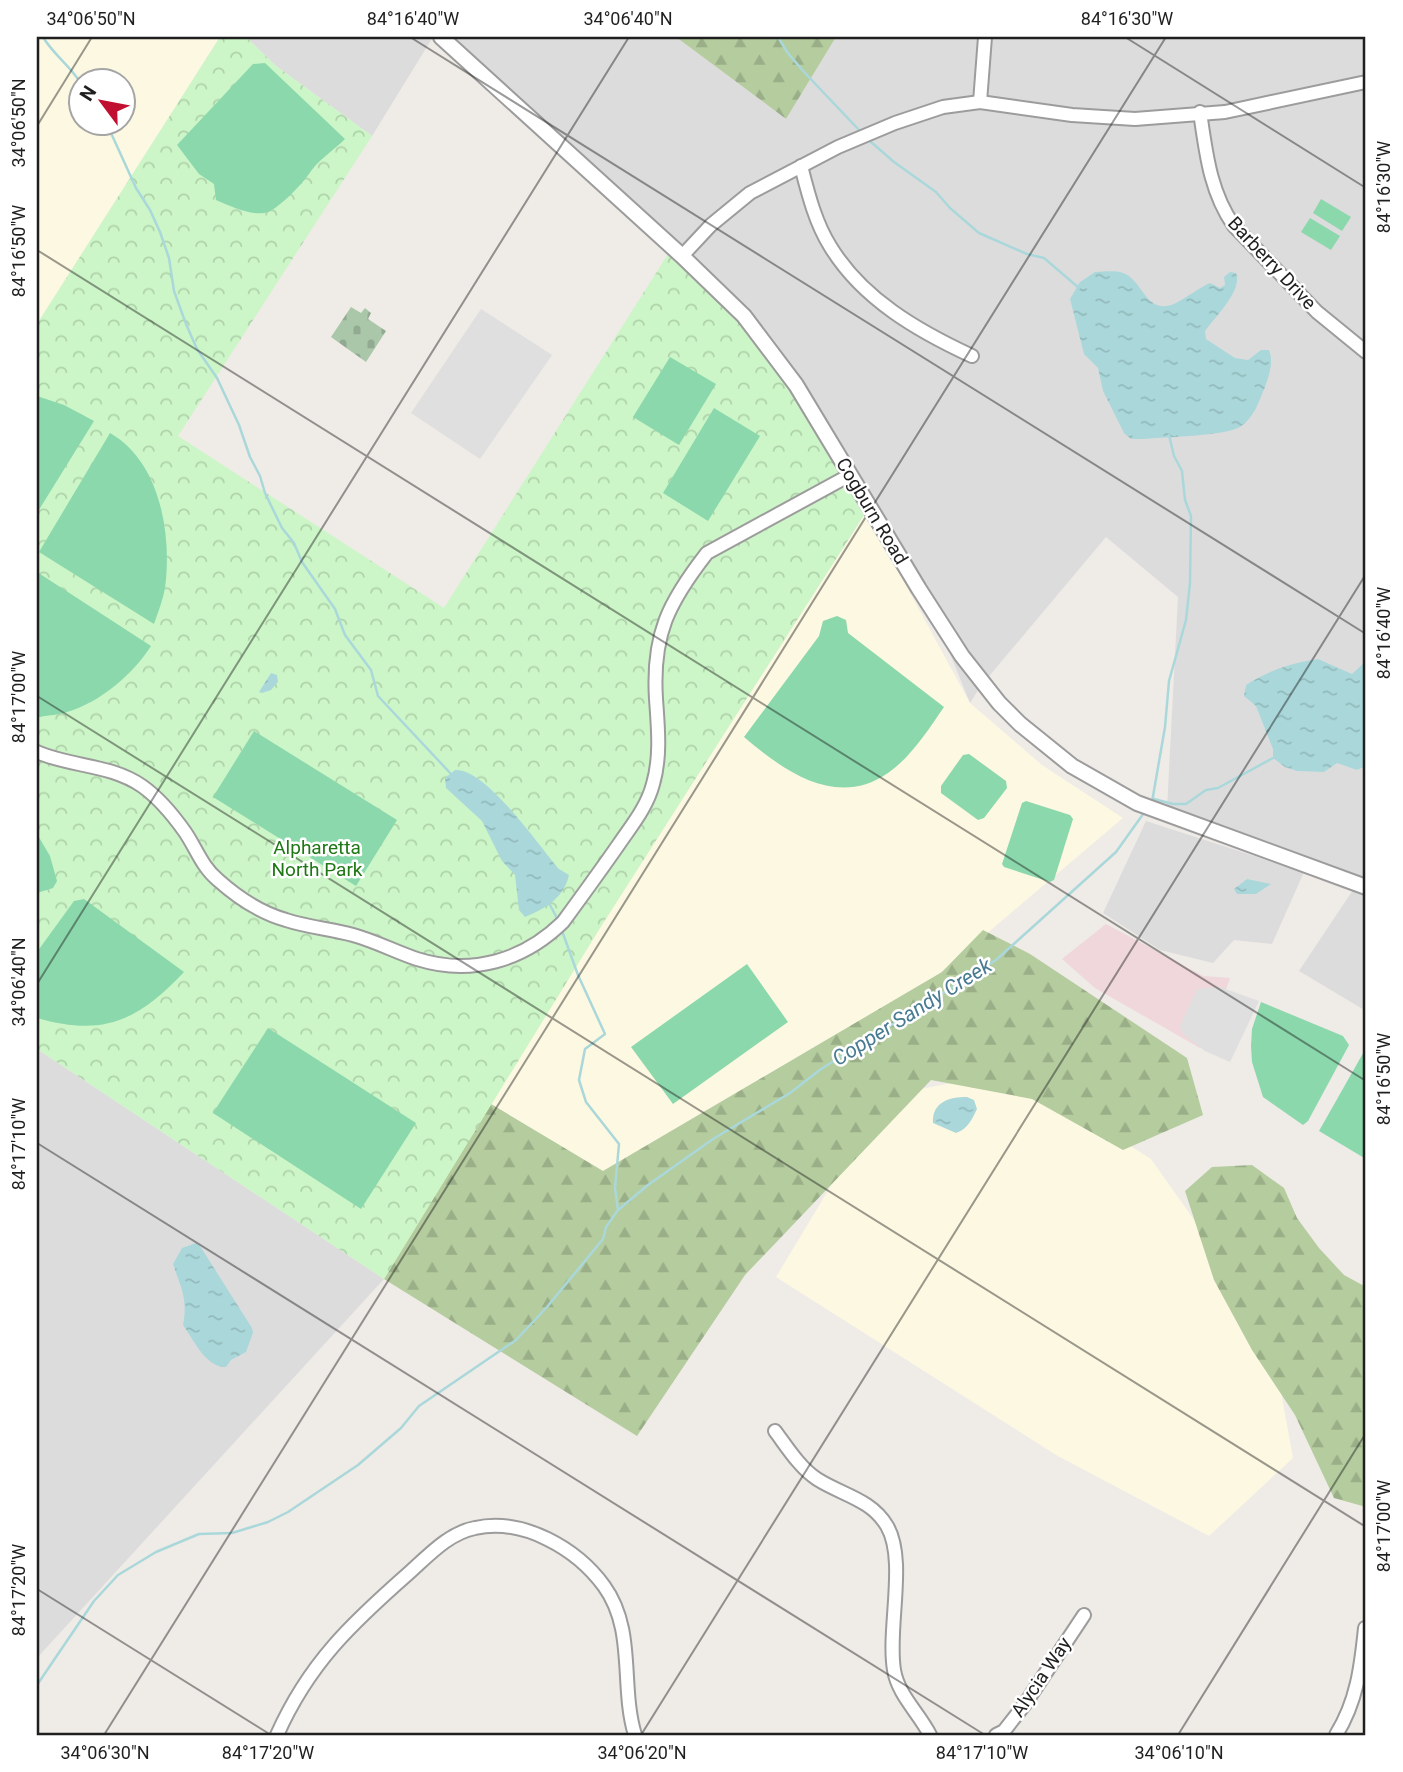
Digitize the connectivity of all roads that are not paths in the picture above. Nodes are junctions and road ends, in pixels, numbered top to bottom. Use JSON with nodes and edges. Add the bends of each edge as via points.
{"nodes":[{"id":1,"x":441,"y":37,"type":"edge"},
{"id":2,"x":985,"y":37,"type":"edge"},
{"id":3,"x":1366,"y":82,"type":"edge"},
{"id":4,"x":980,"y":102,"type":"junction"},
{"id":5,"x":1200,"y":112,"type":"junction"},
{"id":6,"x":801,"y":166,"type":"junction"},
{"id":7,"x":682,"y":256,"type":"junction"},
{"id":8,"x":1366,"y":352,"type":"edge"},
{"id":9,"x":972,"y":356,"type":"dead end"},
{"id":10,"x":850,"y":475,"type":"junction"},
{"id":11,"x":37,"y":752,"type":"edge"},
{"id":12,"x":1366,"y":887,"type":"edge"},
{"id":13,"x":775,"y":1431,"type":"dead end"},
{"id":14,"x":1084,"y":1615,"type":"dead end"},
{"id":15,"x":1365,"y":1628,"type":"edge"},
{"id":16,"x":277,"y":1735,"type":"edge"},
{"id":17,"x":635,"y":1735,"type":"edge"},
{"id":18,"x":930,"y":1735,"type":"edge"},
{"id":19,"x":996,"y":1735,"type":"edge"},
{"id":20,"x":1336,"y":1735,"type":"edge"}],
"edges":[{"from":1,"to":7,"type":"street","name":"Cogburn Road"},
{"from":2,"to":4,"type":"street"},
{"from":3,"to":5,"type":"street","via":[[1225,112]]},
{"from":4,"to":5,"type":"street","via":[[1135,119]]},
{"from":4,"to":6,"type":"street","via":[[943,107],[895,123]]},
{"from":5,"to":8,"type":"street","name":"Barberry Drive","via":[[1213,187],[1234,226],[1317,312]]},
{"from":6,"to":7,"type":"street","via":[[750,193]]},
{"from":6,"to":9,"type":"street","via":[[829,245],[851,274],[895,313]]},
{"from":7,"to":10,"type":"street","name":"Cogburn Road","via":[[766,342]]},
{"from":10,"to":11,"type":"street","via":[[707,553],[697,566],[668,612],[658,641],[658,757],[643,808],[563,922],[505,961],[470,967],[432,963],[363,937],[270,915],[217,880],[176,819],[142,786],[108,770]]},
{"from":10,"to":12,"type":"street","name":"Cogburn Road","via":[[962,656],[999,703],[1042,743],[1097,782],[1137,803]]},
{"from":13,"to":18,"type":"street","via":[[815,1478],[865,1503],[888,1527],[895,1569],[895,1674]]},
{"from":14,"to":19,"type":"street","name":"Alycia Way","via":[[1025,1704]]},
{"from":15,"to":20,"type":"street","via":[[1354,1698]]},
{"from":16,"to":17,"type":"street","via":[[315,1667],[360,1615],[440,1545],[473,1528],[492,1526],[525,1531],[558,1545],[604,1586],[621,1620],[629,1717]]}]}
